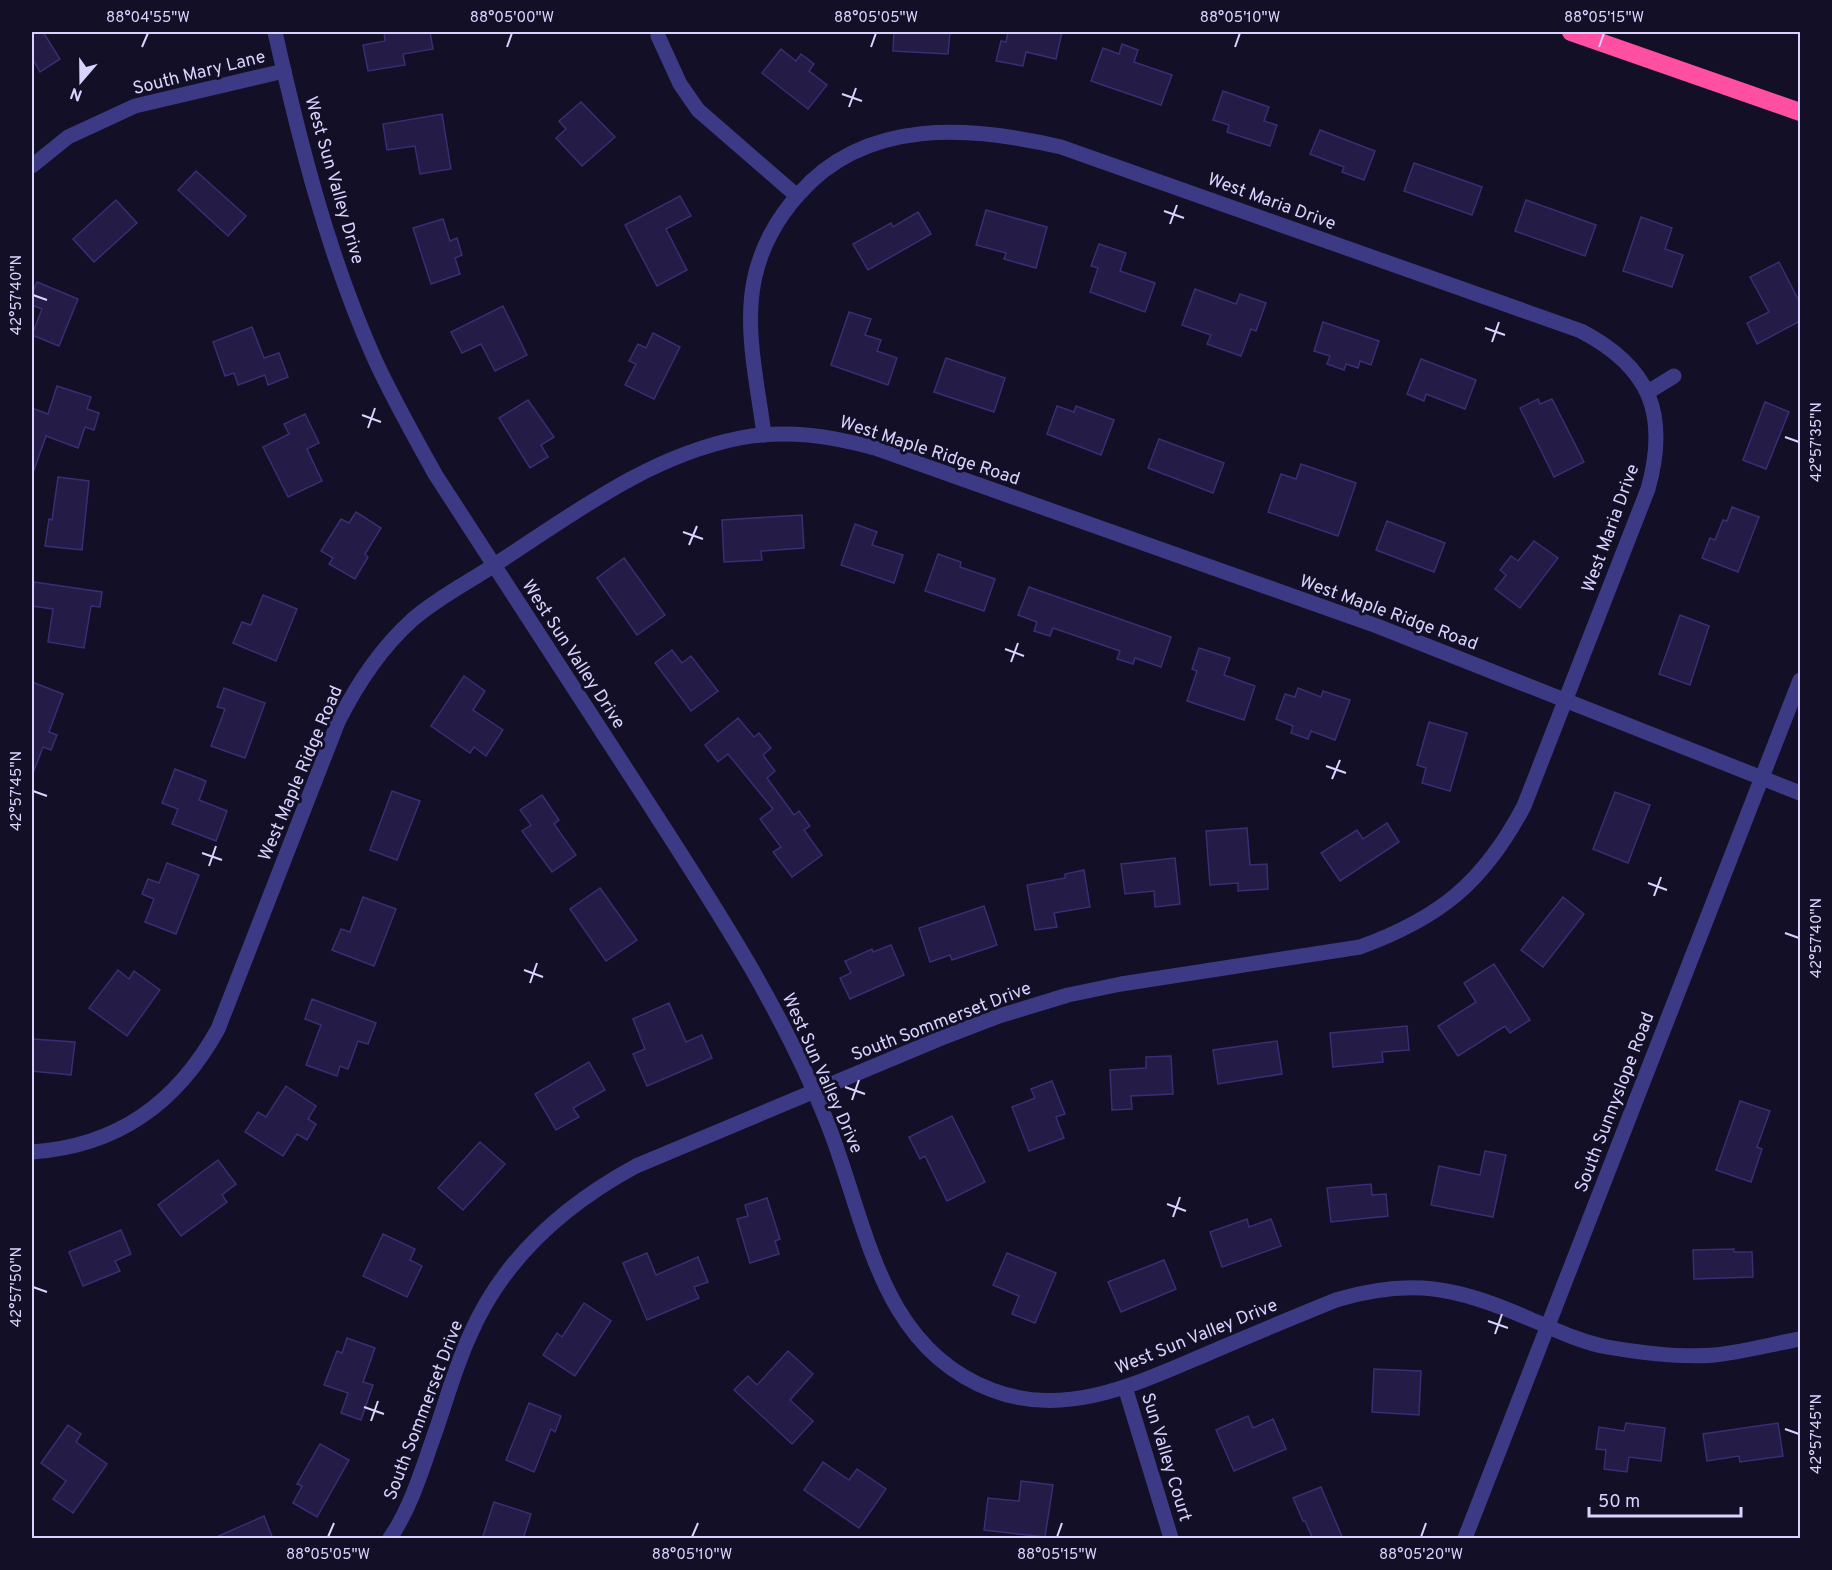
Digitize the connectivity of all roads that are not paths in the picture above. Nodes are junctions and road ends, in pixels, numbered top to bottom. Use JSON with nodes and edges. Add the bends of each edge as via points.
{"nodes":[{"id":1,"x":275,"y":32,"type":"edge"},
{"id":2,"x":1571,"y":32,"type":"edge"},
{"id":3,"x":658,"y":36,"type":"dead end"},
{"id":4,"x":284,"y":71,"type":"junction"},
{"id":5,"x":1800,"y":112,"type":"edge"},
{"id":6,"x":32,"y":166,"type":"edge"},
{"id":7,"x":797,"y":196,"type":"junction"},
{"id":8,"x":1674,"y":376,"type":"dead end"},
{"id":9,"x":1648,"y":392,"type":"junction"},
{"id":10,"x":764,"y":435,"type":"junction"},
{"id":11,"x":494,"y":566,"type":"junction"},
{"id":12,"x":1800,"y":680,"type":"edge"},
{"id":13,"x":1565,"y":699,"type":"junction"},
{"id":14,"x":1762,"y":778,"type":"junction"},
{"id":15,"x":1800,"y":793,"type":"edge"},
{"id":16,"x":814,"y":1092,"type":"junction"},
{"id":17,"x":32,"y":1152,"type":"edge"},
{"id":18,"x":1547,"y":1326,"type":"junction"},
{"id":19,"x":1800,"y":1339,"type":"edge"},
{"id":20,"x":1125,"y":1387,"type":"junction"},
{"id":21,"x":1468,"y":1538,"type":"edge"},
{"id":22,"x":390,"y":1539,"type":"edge"},
{"id":23,"x":1171,"y":1539,"type":"edge"}],
"edges":[{"from":1,"to":4,"type":"street","name":"West Sun Valley Drive"},
{"from":2,"to":5,"type":"highway"},
{"from":3,"to":7,"type":"street","via":[[680,84],[698,110]]},
{"from":4,"to":6,"type":"street","name":"South Mary Lane","via":[[135,106],[68,137]]},
{"from":4,"to":11,"type":"street","name":"West Sun Valley Drive","via":[[323,220],[375,360],[435,474]]},
{"from":7,"to":9,"type":"street","name":"West Maria Drive","via":[[828,166],[860,147],[902,135],[957,131],[1013,136],[1061,147],[1581,331],[1618,354],[1635,370]]},
{"from":7,"to":10,"type":"street","name":"West Maria Drive","via":[[783,212],[766,245],[754,282],[751,319]]},
{"from":8,"to":9,"type":"street"},
{"from":9,"to":13,"type":"street","name":"West Maria Drive","via":[[1656,421],[1655,466]]},
{"from":10,"to":11,"type":"street","name":"West Maple Ridge Road","via":[[715,444],[659,463],[606,492]]},
{"from":10,"to":13,"type":"street","name":"West Maple Ridge Road","via":[[809,434],[875,448],[1366,622]]},
{"from":11,"to":16,"type":"street","name":"West Sun Valley Drive","via":[[749,963]]},
{"from":11,"to":17,"type":"street","name":"West Maple Ridge Road","via":[[413,620],[371,664],[350,697],[218,1029],[184,1082],[123,1128],[93,1141]]},
{"from":12,"to":14,"type":"street","name":"South Sunnyslope Road"},
{"from":13,"to":14,"type":"street","name":"West Maple Ridge Road"},
{"from":13,"to":16,"type":"street","name":"South Sommerset Drive","via":[[1524,806],[1487,866],[1435,913],[1396,934],[1330,953],[1068,995],[999,1016]]},
{"from":14,"to":15,"type":"street","name":"West Maple Ridge Road"},
{"from":14,"to":18,"type":"street","name":"South Sunnyslope Road"},
{"from":16,"to":20,"type":"street","name":"West Sun Valley Drive","via":[[885,1288],[899,1315],[936,1357],[989,1389],[1027,1399],[1080,1399]]},
{"from":16,"to":22,"type":"street","name":"South Sommerset Drive","via":[[636,1166],[572,1206],[541,1233],[490,1296],[470,1335],[408,1507]]},
{"from":18,"to":19,"type":"street","name":"West Sun Valley Drive","via":[[1605,1347],[1667,1355],[1716,1355]]},
{"from":18,"to":20,"type":"street","name":"West Sun Valley Drive","via":[[1484,1299],[1450,1290],[1388,1288],[1336,1300]]},
{"from":18,"to":21,"type":"street","name":"South Sunnyslope Road"},
{"from":20,"to":23,"type":"street","name":"Sun Valley Court"}]}
